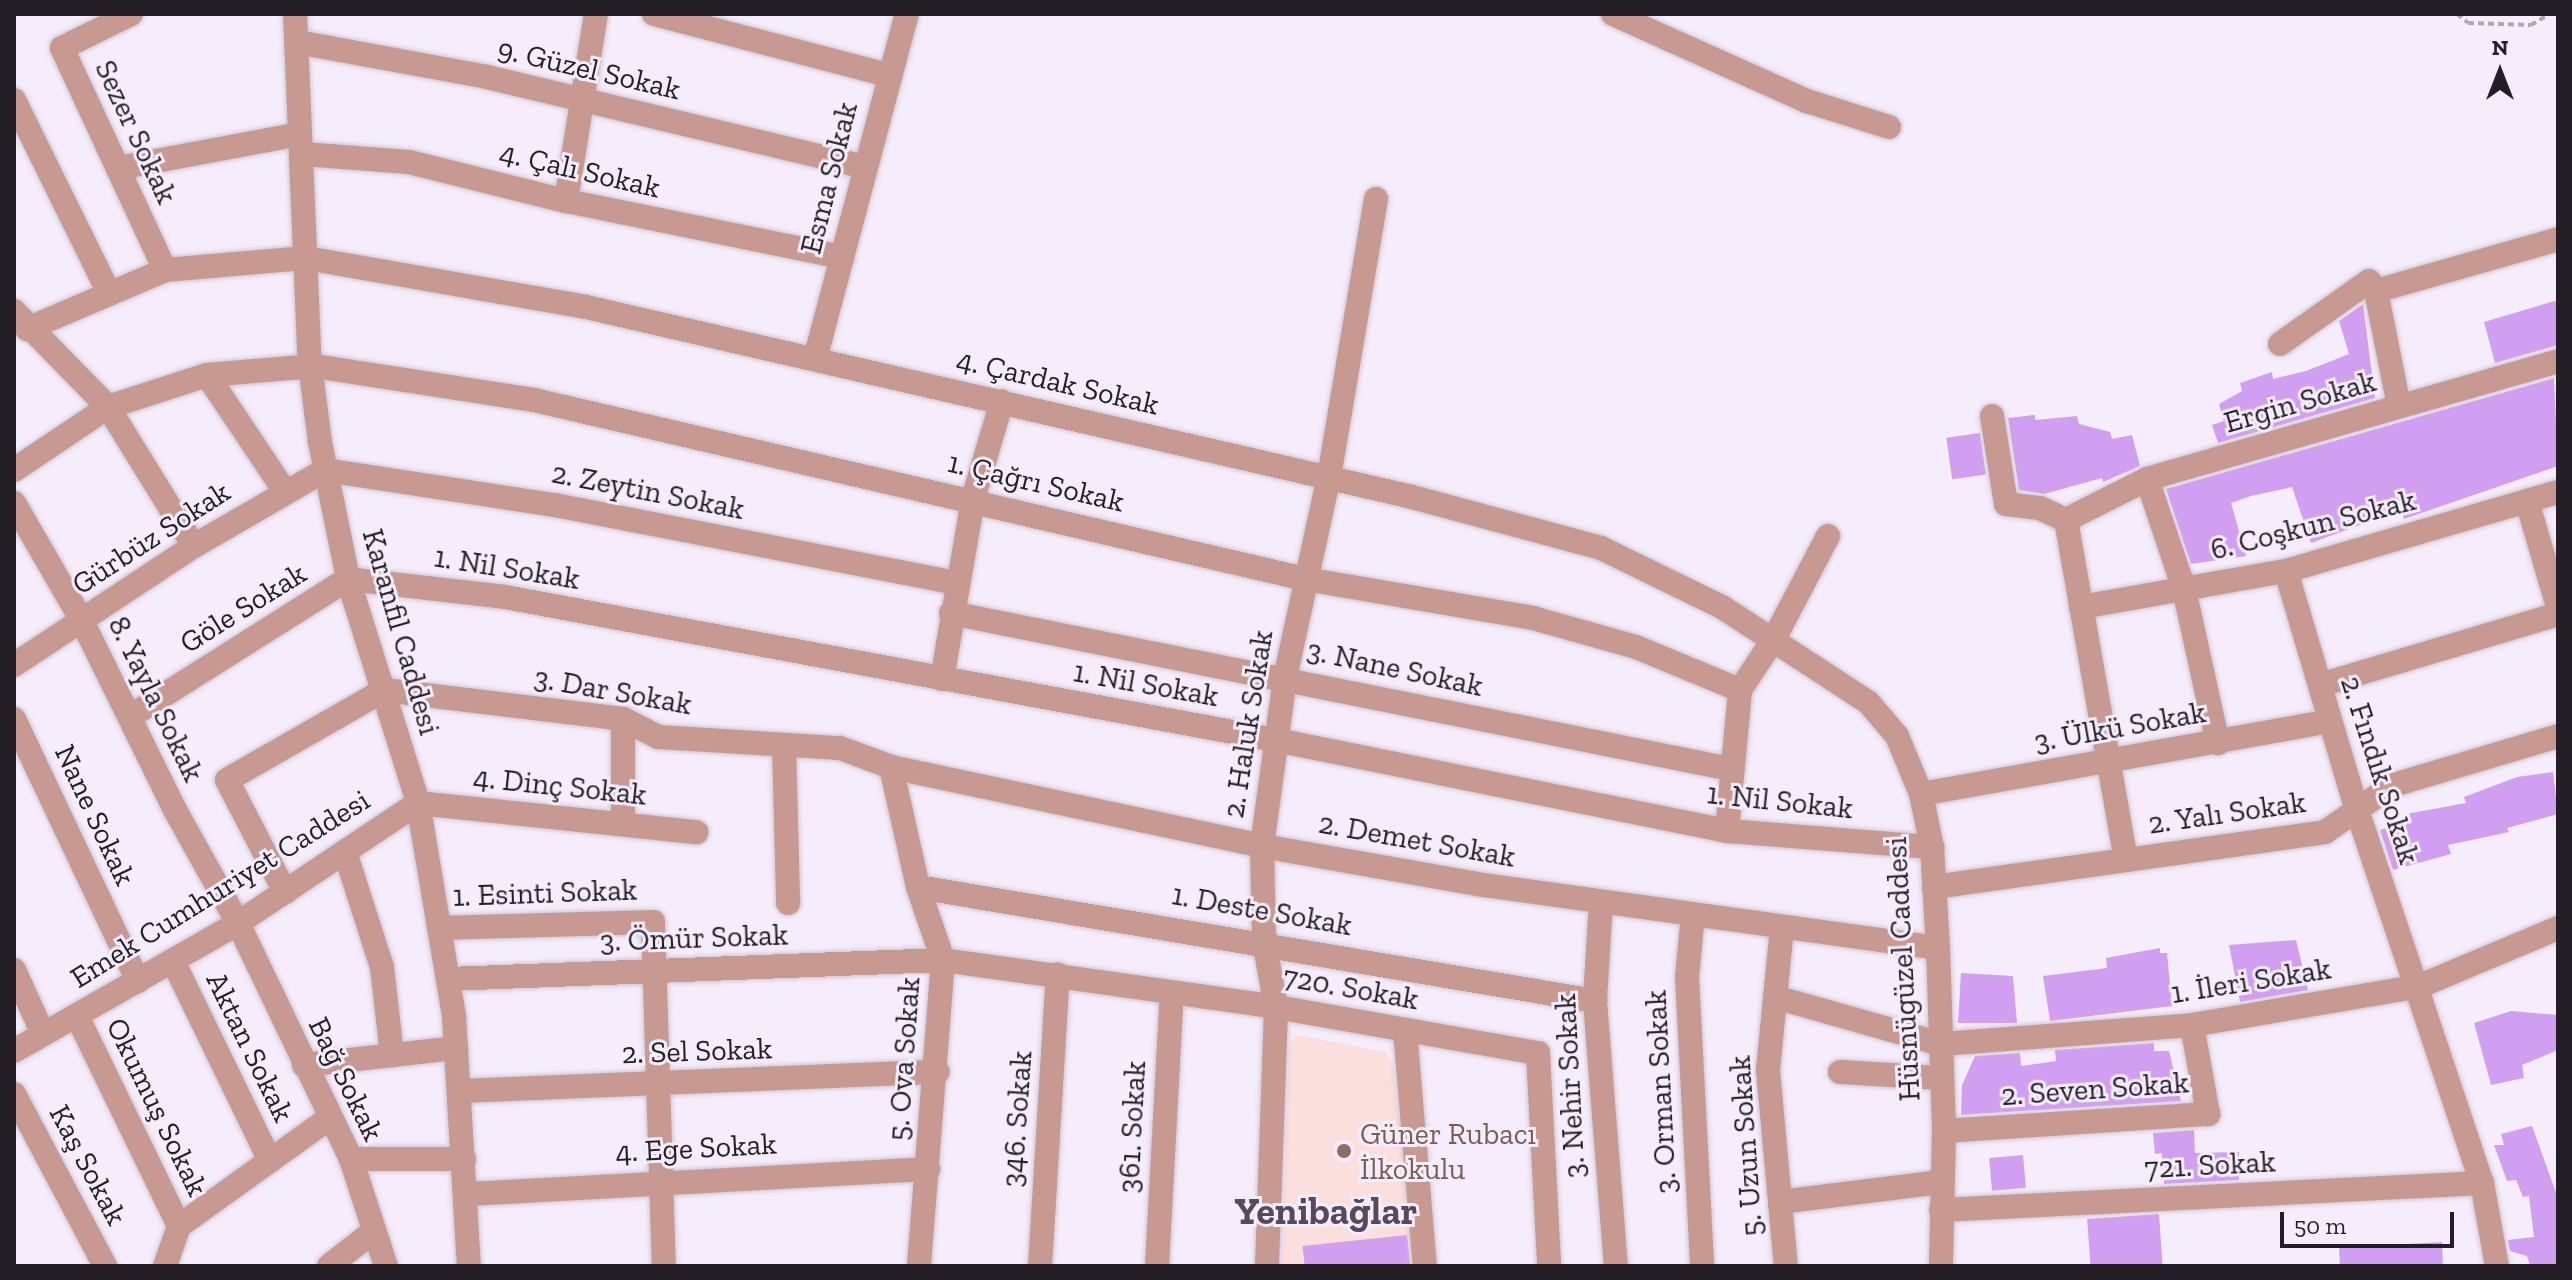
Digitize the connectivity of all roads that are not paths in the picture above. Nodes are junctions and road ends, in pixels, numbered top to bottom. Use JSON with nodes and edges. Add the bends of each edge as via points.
{"nodes":[{"id":1,"x":131,"y":14,"type":"edge"},
{"id":2,"x":295,"y":14,"type":"edge"},
{"id":3,"x":596,"y":14,"type":"edge"},
{"id":4,"x":654,"y":14,"type":"edge"},
{"id":5,"x":907,"y":14,"type":"edge"},
{"id":6,"x":1613,"y":14,"type":"edge"},
{"id":7,"x":297,"y":42,"type":"junction"},
{"id":8,"x":888,"y":75,"type":"junction"},
{"id":9,"x":14,"y":100,"type":"edge"},
{"id":10,"x":582,"y":100,"type":"junction"},
{"id":11,"x":1889,"y":127,"type":"dead end"},
{"id":12,"x":301,"y":144,"type":"junction"},
{"id":13,"x":864,"y":167,"type":"junction"},
{"id":14,"x":118,"y":168,"type":"junction"},
{"id":15,"x":1376,"y":199,"type":"dead end"},
{"id":16,"x":566,"y":201,"type":"junction"},
{"id":17,"x":2558,"y":239,"type":"edge"},
{"id":18,"x":842,"y":257,"type":"junction"},
{"id":19,"x":306,"y":258,"type":"junction"},
{"id":20,"x":165,"y":270,"type":"junction"},
{"id":21,"x":108,"y":291,"type":"junction"},
{"id":22,"x":2376,"y":291,"type":"junction"},
{"id":23,"x":21,"y":320,"type":"edge"},
{"id":24,"x":2280,"y":344,"type":"dead end"},
{"id":25,"x":815,"y":359,"type":"junction"},
{"id":26,"x":2558,"y":361,"type":"edge"},
{"id":27,"x":310,"y":365,"type":"junction"},
{"id":28,"x":207,"y":375,"type":"junction"},
{"id":29,"x":1002,"y":401,"type":"junction"},
{"id":30,"x":2399,"y":406,"type":"junction"},
{"id":31,"x":108,"y":407,"type":"junction"},
{"id":32,"x":1992,"y":416,"type":"dead end"},
{"id":33,"x":14,"y":470,"type":"edge"},
{"id":34,"x":325,"y":470,"type":"junction"},
{"id":35,"x":1329,"y":477,"type":"junction"},
{"id":36,"x":2147,"y":479,"type":"junction"},
{"id":37,"x":284,"y":490,"type":"junction"},
{"id":38,"x":2558,"y":492,"type":"edge"},
{"id":39,"x":973,"y":499,"type":"junction"},
{"id":40,"x":2527,"y":501,"type":"junction"},
{"id":41,"x":14,"y":503,"type":"edge"},
{"id":42,"x":2066,"y":520,"type":"junction"},
{"id":43,"x":1828,"y":536,"type":"dead end"},
{"id":44,"x":194,"y":546,"type":"junction"},
{"id":45,"x":2286,"y":571,"type":"junction"},
{"id":46,"x":348,"y":579,"type":"junction"},
{"id":47,"x":1305,"y":579,"type":"junction"},
{"id":48,"x":956,"y":583,"type":"junction"},
{"id":49,"x":2184,"y":589,"type":"junction"},
{"id":50,"x":2081,"y":607,"type":"junction"},
{"id":51,"x":2558,"y":607,"type":"edge"},
{"id":52,"x":951,"y":613,"type":"junction"},
{"id":53,"x":2558,"y":614,"type":"edge"},
{"id":54,"x":82,"y":621,"type":"junction"},
{"id":55,"x":1775,"y":637,"type":"junction"},
{"id":56,"x":14,"y":665,"type":"edge"},
{"id":57,"x":1285,"y":678,"type":"junction"},
{"id":58,"x":942,"y":679,"type":"junction"},
{"id":59,"x":2320,"y":685,"type":"junction"},
{"id":60,"x":384,"y":690,"type":"junction"},
{"id":61,"x":1740,"y":690,"type":"junction"},
{"id":62,"x":131,"y":716,"type":"junction"},
{"id":63,"x":14,"y":719,"type":"edge"},
{"id":64,"x":623,"y":719,"type":"junction"},
{"id":65,"x":2330,"y":721,"type":"junction"},
{"id":66,"x":2558,"y":736,"type":"edge"},
{"id":67,"x":1276,"y":740,"type":"junction"},
{"id":68,"x":2218,"y":743,"type":"junction"},
{"id":69,"x":784,"y":745,"type":"junction"},
{"id":70,"x":2108,"y":760,"type":"junction"},
{"id":71,"x":891,"y":767,"type":"junction"},
{"id":72,"x":1731,"y":769,"type":"junction"},
{"id":73,"x":1921,"y":794,"type":"junction"},
{"id":74,"x":418,"y":803,"type":"junction"},
{"id":75,"x":2357,"y":810,"type":"junction"},
{"id":76,"x":623,"y":824,"type":"junction"},
{"id":77,"x":1727,"y":831,"type":"junction"},
{"id":78,"x":696,"y":832,"type":"dead end"},
{"id":79,"x":1262,"y":846,"type":"junction"},
{"id":80,"x":1932,"y":847,"type":"junction"},
{"id":81,"x":345,"y":852,"type":"junction"},
{"id":82,"x":2126,"y":860,"type":"junction"},
{"id":83,"x":918,"y":887,"type":"junction"},
{"id":84,"x":1934,"y":887,"type":"junction"},
{"id":85,"x":285,"y":892,"type":"junction"},
{"id":86,"x":1601,"y":902,"type":"junction"},
{"id":87,"x":788,"y":903,"type":"dead end"},
{"id":88,"x":1693,"y":914,"type":"junction"},
{"id":89,"x":238,"y":923,"type":"junction"},
{"id":90,"x":1782,"y":927,"type":"junction"},
{"id":91,"x":439,"y":928,"type":"junction"},
{"id":92,"x":2558,"y":928,"type":"edge"},
{"id":93,"x":1264,"y":941,"type":"junction"},
{"id":94,"x":1938,"y":948,"type":"junction"},
{"id":95,"x":943,"y":960,"type":"junction"},
{"id":96,"x":173,"y":961,"type":"junction"},
{"id":97,"x":14,"y":970,"type":"edge"},
{"id":98,"x":655,"y":971,"type":"junction"},
{"id":99,"x":1058,"y":975,"type":"junction"},
{"id":100,"x":448,"y":979,"type":"junction"},
{"id":101,"x":138,"y":981,"type":"junction"},
{"id":102,"x":2420,"y":986,"type":"junction"},
{"id":103,"x":1172,"y":992,"type":"junction"},
{"id":104,"x":1775,"y":997,"type":"junction"},
{"id":105,"x":1595,"y":1001,"type":"junction"},
{"id":106,"x":1276,"y":1007,"type":"junction"},
{"id":107,"x":77,"y":1016,"type":"junction"},
{"id":108,"x":2192,"y":1025,"type":"junction"},
{"id":109,"x":1405,"y":1030,"type":"junction"},
{"id":110,"x":43,"y":1034,"type":"junction"},
{"id":111,"x":1941,"y":1044,"type":"junction"},
{"id":112,"x":456,"y":1048,"type":"junction"},
{"id":113,"x":14,"y":1051,"type":"edge"},
{"id":114,"x":392,"y":1055,"type":"junction"},
{"id":115,"x":304,"y":1065,"type":"junction"},
{"id":116,"x":938,"y":1072,"type":"junction"},
{"id":117,"x":1840,"y":1072,"type":"dead end"},
{"id":118,"x":1942,"y":1078,"type":"junction"},
{"id":119,"x":658,"y":1085,"type":"junction"},
{"id":120,"x":460,"y":1091,"type":"junction"},
{"id":121,"x":14,"y":1094,"type":"edge"},
{"id":122,"x":328,"y":1119,"type":"junction"},
{"id":123,"x":1944,"y":1131,"type":"junction"},
{"id":124,"x":351,"y":1159,"type":"junction"},
{"id":125,"x":464,"y":1159,"type":"junction"},
{"id":126,"x":270,"y":1161,"type":"junction"},
{"id":127,"x":928,"y":1169,"type":"junction"},
{"id":128,"x":662,"y":1182,"type":"junction"},
{"id":129,"x":1941,"y":1182,"type":"junction"},
{"id":130,"x":2482,"y":1183,"type":"junction"},
{"id":131,"x":467,"y":1194,"type":"junction"},
{"id":132,"x":1780,"y":1202,"type":"junction"},
{"id":133,"x":1941,"y":1210,"type":"junction"},
{"id":134,"x":179,"y":1226,"type":"junction"},
{"id":135,"x":374,"y":1231,"type":"junction"},
{"id":136,"x":105,"y":1266,"type":"edge"},
{"id":137,"x":165,"y":1266,"type":"edge"},
{"id":138,"x":329,"y":1266,"type":"edge"},
{"id":139,"x":386,"y":1266,"type":"edge"},
{"id":140,"x":469,"y":1266,"type":"edge"},
{"id":141,"x":664,"y":1266,"type":"edge"},
{"id":142,"x":919,"y":1266,"type":"edge"},
{"id":143,"x":1040,"y":1266,"type":"edge"},
{"id":144,"x":1157,"y":1266,"type":"edge"},
{"id":145,"x":1267,"y":1266,"type":"edge"},
{"id":146,"x":1425,"y":1266,"type":"edge"},
{"id":147,"x":1549,"y":1266,"type":"edge"},
{"id":148,"x":1616,"y":1266,"type":"edge"},
{"id":149,"x":1702,"y":1266,"type":"edge"},
{"id":150,"x":1786,"y":1266,"type":"edge"},
{"id":151,"x":1941,"y":1266,"type":"edge"},
{"id":152,"x":2497,"y":1266,"type":"edge"}],
"edges":[{"from":1,"to":14,"type":"street","name":"Sezer Sokak","via":[[62,48]]},
{"from":2,"to":7,"type":"street","name":"Karanfil Caddesi"},
{"from":3,"to":10,"type":"street"},
{"from":4,"to":8,"type":"street"},
{"from":5,"to":8,"type":"street","name":"Esma Sokak"},
{"from":6,"to":11,"type":"street","via":[[1807,101]]},
{"from":7,"to":10,"type":"street","name":"9. Güzel Sokak"},
{"from":7,"to":12,"type":"street","name":"Karanfil Caddesi"},
{"from":8,"to":13,"type":"street","name":"Esma Sokak"},
{"from":9,"to":21,"type":"street"},
{"from":10,"to":13,"type":"street","name":"9. Güzel Sokak"},
{"from":10,"to":16,"type":"street"},
{"from":12,"to":14,"type":"street","name":"4. Çalı Sokak"},
{"from":12,"to":16,"type":"street","name":"4. Çalı Sokak","via":[[409,162]]},
{"from":12,"to":19,"type":"street","name":"Karanfil Caddesi"},
{"from":13,"to":18,"type":"street","name":"Esma Sokak"},
{"from":14,"to":20,"type":"street","name":"Sezer Sokak"},
{"from":15,"to":35,"type":"street","name":"2. Haluk Sokak"},
{"from":16,"to":18,"type":"street","name":"4. Çalı Sokak"},
{"from":17,"to":22,"type":"street","via":[[2382,285]]},
{"from":18,"to":25,"type":"street","name":"Esma Sokak"},
{"from":19,"to":20,"type":"street","name":"4. Çardak Sokak"},
{"from":19,"to":25,"type":"street","name":"4. Çardak Sokak","via":[[586,307]]},
{"from":19,"to":27,"type":"street","name":"Karanfil Caddesi"},
{"from":20,"to":21,"type":"street","name":"4. Çardak Sokak"},
{"from":21,"to":23,"type":"street","name":"4. Çardak Sokak"},
{"from":22,"to":24,"type":"street","via":[[2369,281]]},
{"from":22,"to":30,"type":"street"},
{"from":23,"to":31,"type":"street"},
{"from":25,"to":29,"type":"street","name":"4. Çardak Sokak"},
{"from":26,"to":30,"type":"street","name":"Ergin Sokak"},
{"from":27,"to":28,"type":"street","name":"1. Çağrı Sokak"},
{"from":27,"to":34,"type":"street","name":"Karanfil Caddesi"},
{"from":27,"to":39,"type":"street","name":"1. Çağrı Sokak","via":[[534,400]]},
{"from":28,"to":31,"type":"street","name":"1. Çağrı Sokak"},
{"from":28,"to":37,"type":"street"},
{"from":29,"to":35,"type":"street","name":"4. Çardak Sokak"},
{"from":29,"to":39,"type":"street"},
{"from":30,"to":36,"type":"street","name":"Ergin Sokak"},
{"from":31,"to":33,"type":"street","name":"1. Çağrı Sokak"},
{"from":31,"to":44,"type":"street"},
{"from":32,"to":42,"type":"street","via":[[2006,504],[2040,508]]},
{"from":34,"to":37,"type":"street","name":"Gürbüz Sokak"},
{"from":34,"to":46,"type":"street","name":"Karanfil Caddesi"},
{"from":34,"to":48,"type":"street","name":"2. Zeytin Sokak","via":[[555,505]]},
{"from":35,"to":47,"type":"street","name":"2. Haluk Sokak"},
{"from":35,"to":55,"type":"street","name":"4. Çardak Sokak","via":[[1601,548]]},
{"from":36,"to":42,"type":"street","name":"Ergin Sokak"},
{"from":36,"to":49,"type":"street"},
{"from":37,"to":44,"type":"street","name":"Gürbüz Sokak"},
{"from":38,"to":40,"type":"street","name":"6. Coşkun Sokak"},
{"from":39,"to":47,"type":"street","name":"1. Çağrı Sokak"},
{"from":39,"to":48,"type":"street"},
{"from":40,"to":45,"type":"street","name":"6. Coşkun Sokak"},
{"from":40,"to":51,"type":"street"},
{"from":41,"to":54,"type":"street","name":"8. Yayla Sokak"},
{"from":42,"to":50,"type":"street"},
{"from":43,"to":55,"type":"street"},
{"from":44,"to":54,"type":"street","name":"Gürbüz Sokak"},
{"from":45,"to":49,"type":"street","name":"6. Coşkun Sokak"},
{"from":45,"to":59,"type":"street","name":"2. Fındık Sokak"},
{"from":46,"to":58,"type":"street","name":"1. Nil Sokak","via":[[505,597]]},
{"from":46,"to":60,"type":"street","name":"Karanfil Caddesi"},
{"from":46,"to":62,"type":"street","name":"Göle Sokak"},
{"from":47,"to":57,"type":"street","name":"2. Haluk Sokak"},
{"from":47,"to":61,"type":"street","name":"1. Çağrı Sokak","via":[[1533,618],[1636,647]]},
{"from":48,"to":52,"type":"street"},
{"from":49,"to":50,"type":"street","name":"6. Coşkun Sokak"},
{"from":49,"to":68,"type":"street"},
{"from":50,"to":70,"type":"street"},
{"from":52,"to":57,"type":"street","name":"3. Nane Sokak"},
{"from":52,"to":58,"type":"street"},
{"from":53,"to":59,"type":"street"},
{"from":54,"to":56,"type":"street","name":"Gürbüz Sokak"},
{"from":54,"to":62,"type":"street","name":"8. Yayla Sokak"},
{"from":55,"to":61,"type":"street"},
{"from":55,"to":73,"type":"street","name":"Hüsnügüzel Caddesi","via":[[1868,702],[1897,736]]},
{"from":57,"to":67,"type":"street","name":"2. Haluk Sokak"},
{"from":57,"to":72,"type":"street","name":"3. Nane Sokak"},
{"from":58,"to":67,"type":"street","name":"1. Nil Sokak"},
{"from":59,"to":65,"type":"street","name":"2. Fındık Sokak"},
{"from":60,"to":64,"type":"street","name":"3. Dar Sokak"},
{"from":60,"to":74,"type":"street","name":"Karanfil Caddesi"},
{"from":60,"to":85,"type":"street","via":[[227,780]]},
{"from":61,"to":72,"type":"street"},
{"from":62,"to":89,"type":"street","name":"8. Yayla Sokak","via":[[175,810]]},
{"from":63,"to":101,"type":"street","name":"Nane Sokak"},
{"from":64,"to":69,"type":"street","name":"3. Dar Sokak","via":[[658,737]]},
{"from":64,"to":76,"type":"street"},
{"from":65,"to":68,"type":"street","name":"3. Ülkü Sokak"},
{"from":65,"to":75,"type":"street","name":"2. Fındık Sokak"},
{"from":66,"to":75,"type":"street","name":"2. Yalı Sokak","via":[[2393,785]]},
{"from":67,"to":77,"type":"street","name":"1. Nil Sokak"},
{"from":67,"to":79,"type":"street","name":"2. Haluk Sokak"},
{"from":68,"to":70,"type":"street","name":"3. Ülkü Sokak"},
{"from":69,"to":71,"type":"street","name":"3. Dar Sokak","via":[[840,748]]},
{"from":69,"to":87,"type":"street"},
{"from":70,"to":73,"type":"street","name":"3. Ülkü Sokak"},
{"from":70,"to":82,"type":"street"},
{"from":71,"to":79,"type":"street","name":"2. Demet Sokak"},
{"from":71,"to":83,"type":"street","name":"5. Ova Sokak"},
{"from":72,"to":77,"type":"street"},
{"from":73,"to":80,"type":"street","name":"Hüsnügüzel Caddesi"},
{"from":74,"to":76,"type":"street","name":"4. Dinç Sokak"},
{"from":74,"to":81,"type":"street","name":"Emek Cumhuriyet Caddesi"},
{"from":74,"to":91,"type":"street","name":"Karanfil Caddesi"},
{"from":75,"to":82,"type":"street","name":"2. Yalı Sokak","via":[[2325,832]]},
{"from":75,"to":102,"type":"street","name":"2. Fındık Sokak"},
{"from":76,"to":78,"type":"street","name":"4. Dinç Sokak"},
{"from":77,"to":80,"type":"street","name":"1. Nil Sokak"},
{"from":79,"to":86,"type":"street","name":"2. Demet Sokak"},
{"from":79,"to":93,"type":"street","name":"2. Haluk Sokak"},
{"from":80,"to":84,"type":"street","name":"Hüsnügüzel Caddesi"},
{"from":81,"to":85,"type":"street","name":"Emek Cumhuriyet Caddesi"},
{"from":81,"to":114,"type":"street","via":[[382,967]]},
{"from":82,"to":84,"type":"street","name":"2. Yalı Sokak"},
{"from":83,"to":93,"type":"street","name":"1. Deste Sokak"},
{"from":83,"to":95,"type":"street","name":"5. Ova Sokak"},
{"from":84,"to":94,"type":"street","name":"Hüsnügüzel Caddesi"},
{"from":85,"to":89,"type":"street","name":"Emek Cumhuriyet Caddesi"},
{"from":86,"to":88,"type":"street","name":"2. Demet Sokak"},
{"from":86,"to":105,"type":"street","name":"3. Nehir Sokak"},
{"from":88,"to":90,"type":"street","name":"2. Demet Sokak"},
{"from":88,"to":149,"type":"street","name":"3. Orman Sokak","via":[[1687,977]]},
{"from":89,"to":96,"type":"street","name":"Emek Cumhuriyet Caddesi"},
{"from":89,"to":115,"type":"street","name":"Bağ Sokak"},
{"from":90,"to":94,"type":"street","name":"2. Demet Sokak"},
{"from":90,"to":104,"type":"street","name":"5. Uzun Sokak"},
{"from":91,"to":98,"type":"street","name":"1. Esinti Sokak","via":[[653,922]]},
{"from":91,"to":100,"type":"street","name":"Karanfil Caddesi"},
{"from":92,"to":102,"type":"street","name":"1. İleri Sokak"},
{"from":93,"to":105,"type":"street","name":"1. Deste Sokak"},
{"from":93,"to":106,"type":"street","name":"2. Haluk Sokak"},
{"from":94,"to":111,"type":"street","name":"Hüsnügüzel Caddesi"},
{"from":95,"to":98,"type":"street","name":"3. Ömür Sokak"},
{"from":95,"to":99,"type":"street","name":"720. Sokak"},
{"from":95,"to":116,"type":"street","name":"5. Ova Sokak"},
{"from":96,"to":101,"type":"street","name":"Emek Cumhuriyet Caddesi"},
{"from":96,"to":126,"type":"street","name":"Aktan Sokak"},
{"from":97,"to":110,"type":"street"},
{"from":98,"to":100,"type":"street","name":"3. Ömür Sokak"},
{"from":98,"to":119,"type":"street"},
{"from":99,"to":103,"type":"street","name":"720. Sokak"},
{"from":99,"to":143,"type":"street","name":"346. Sokak"},
{"from":100,"to":112,"type":"street","name":"Karanfil Caddesi"},
{"from":101,"to":107,"type":"street","name":"Emek Cumhuriyet Caddesi"},
{"from":102,"to":108,"type":"street","name":"1. İleri Sokak"},
{"from":102,"to":130,"type":"street","name":"2. Fındık Sokak"},
{"from":103,"to":106,"type":"street","name":"720. Sokak"},
{"from":103,"to":144,"type":"street","name":"361. Sokak"},
{"from":104,"to":111,"type":"street"},
{"from":104,"to":132,"type":"street","name":"5. Uzun Sokak","via":[[1768,1070]]},
{"from":105,"to":148,"type":"street","name":"3. Nehir Sokak"},
{"from":106,"to":109,"type":"street","name":"720. Sokak"},
{"from":106,"to":145,"type":"street","name":"2. Haluk Sokak"},
{"from":107,"to":110,"type":"street","name":"Emek Cumhuriyet Caddesi"},
{"from":107,"to":134,"type":"street","name":"Okumuş Sokak"},
{"from":108,"to":111,"type":"street","name":"1. İleri Sokak"},
{"from":108,"to":123,"type":"street","name":"2. Seven Sokak","via":[[2208,1114]]},
{"from":109,"to":146,"type":"street"},
{"from":109,"to":147,"type":"street","name":"720. Sokak","via":[[1538,1053]]},
{"from":110,"to":113,"type":"street","name":"Emek Cumhuriyet Caddesi"},
{"from":111,"to":118,"type":"street","name":"Hüsnügüzel Caddesi"},
{"from":112,"to":114,"type":"street"},
{"from":112,"to":120,"type":"street","name":"Karanfil Caddesi"},
{"from":114,"to":115,"type":"street"},
{"from":115,"to":122,"type":"street","name":"Bağ Sokak"},
{"from":116,"to":119,"type":"street","name":"2. Sel Sokak"},
{"from":116,"to":127,"type":"street","name":"5. Ova Sokak"},
{"from":117,"to":118,"type":"street"},
{"from":118,"to":123,"type":"street","name":"Hüsnügüzel Caddesi"},
{"from":119,"to":120,"type":"street","name":"2. Sel Sokak"},
{"from":119,"to":128,"type":"street"},
{"from":120,"to":125,"type":"street","name":"Karanfil Caddesi"},
{"from":121,"to":136,"type":"street","name":"Kaş Sokak"},
{"from":122,"to":124,"type":"street","name":"Bağ Sokak"},
{"from":122,"to":126,"type":"street"},
{"from":123,"to":129,"type":"street","name":"Hüsnügüzel Caddesi"},
{"from":124,"to":125,"type":"street"},
{"from":124,"to":135,"type":"street","name":"Bağ Sokak"},
{"from":125,"to":131,"type":"street","name":"Karanfil Caddesi"},
{"from":126,"to":134,"type":"street"},
{"from":127,"to":128,"type":"street","name":"4. Ege Sokak"},
{"from":127,"to":142,"type":"street","name":"5. Ova Sokak"},
{"from":128,"to":131,"type":"street","name":"4. Ege Sokak"},
{"from":128,"to":141,"type":"street"},
{"from":129,"to":132,"type":"street"},
{"from":129,"to":133,"type":"street","name":"Hüsnügüzel Caddesi"},
{"from":130,"to":133,"type":"street","name":"721. Sokak"},
{"from":130,"to":152,"type":"street","name":"2. Fındık Sokak"},
{"from":131,"to":140,"type":"street","name":"Karanfil Caddesi"},
{"from":132,"to":150,"type":"street","name":"5. Uzun Sokak"},
{"from":133,"to":151,"type":"street","name":"Hüsnügüzel Caddesi"},
{"from":134,"to":137,"type":"street"},
{"from":135,"to":138,"type":"street"},
{"from":135,"to":139,"type":"street","name":"Bağ Sokak"}]}
